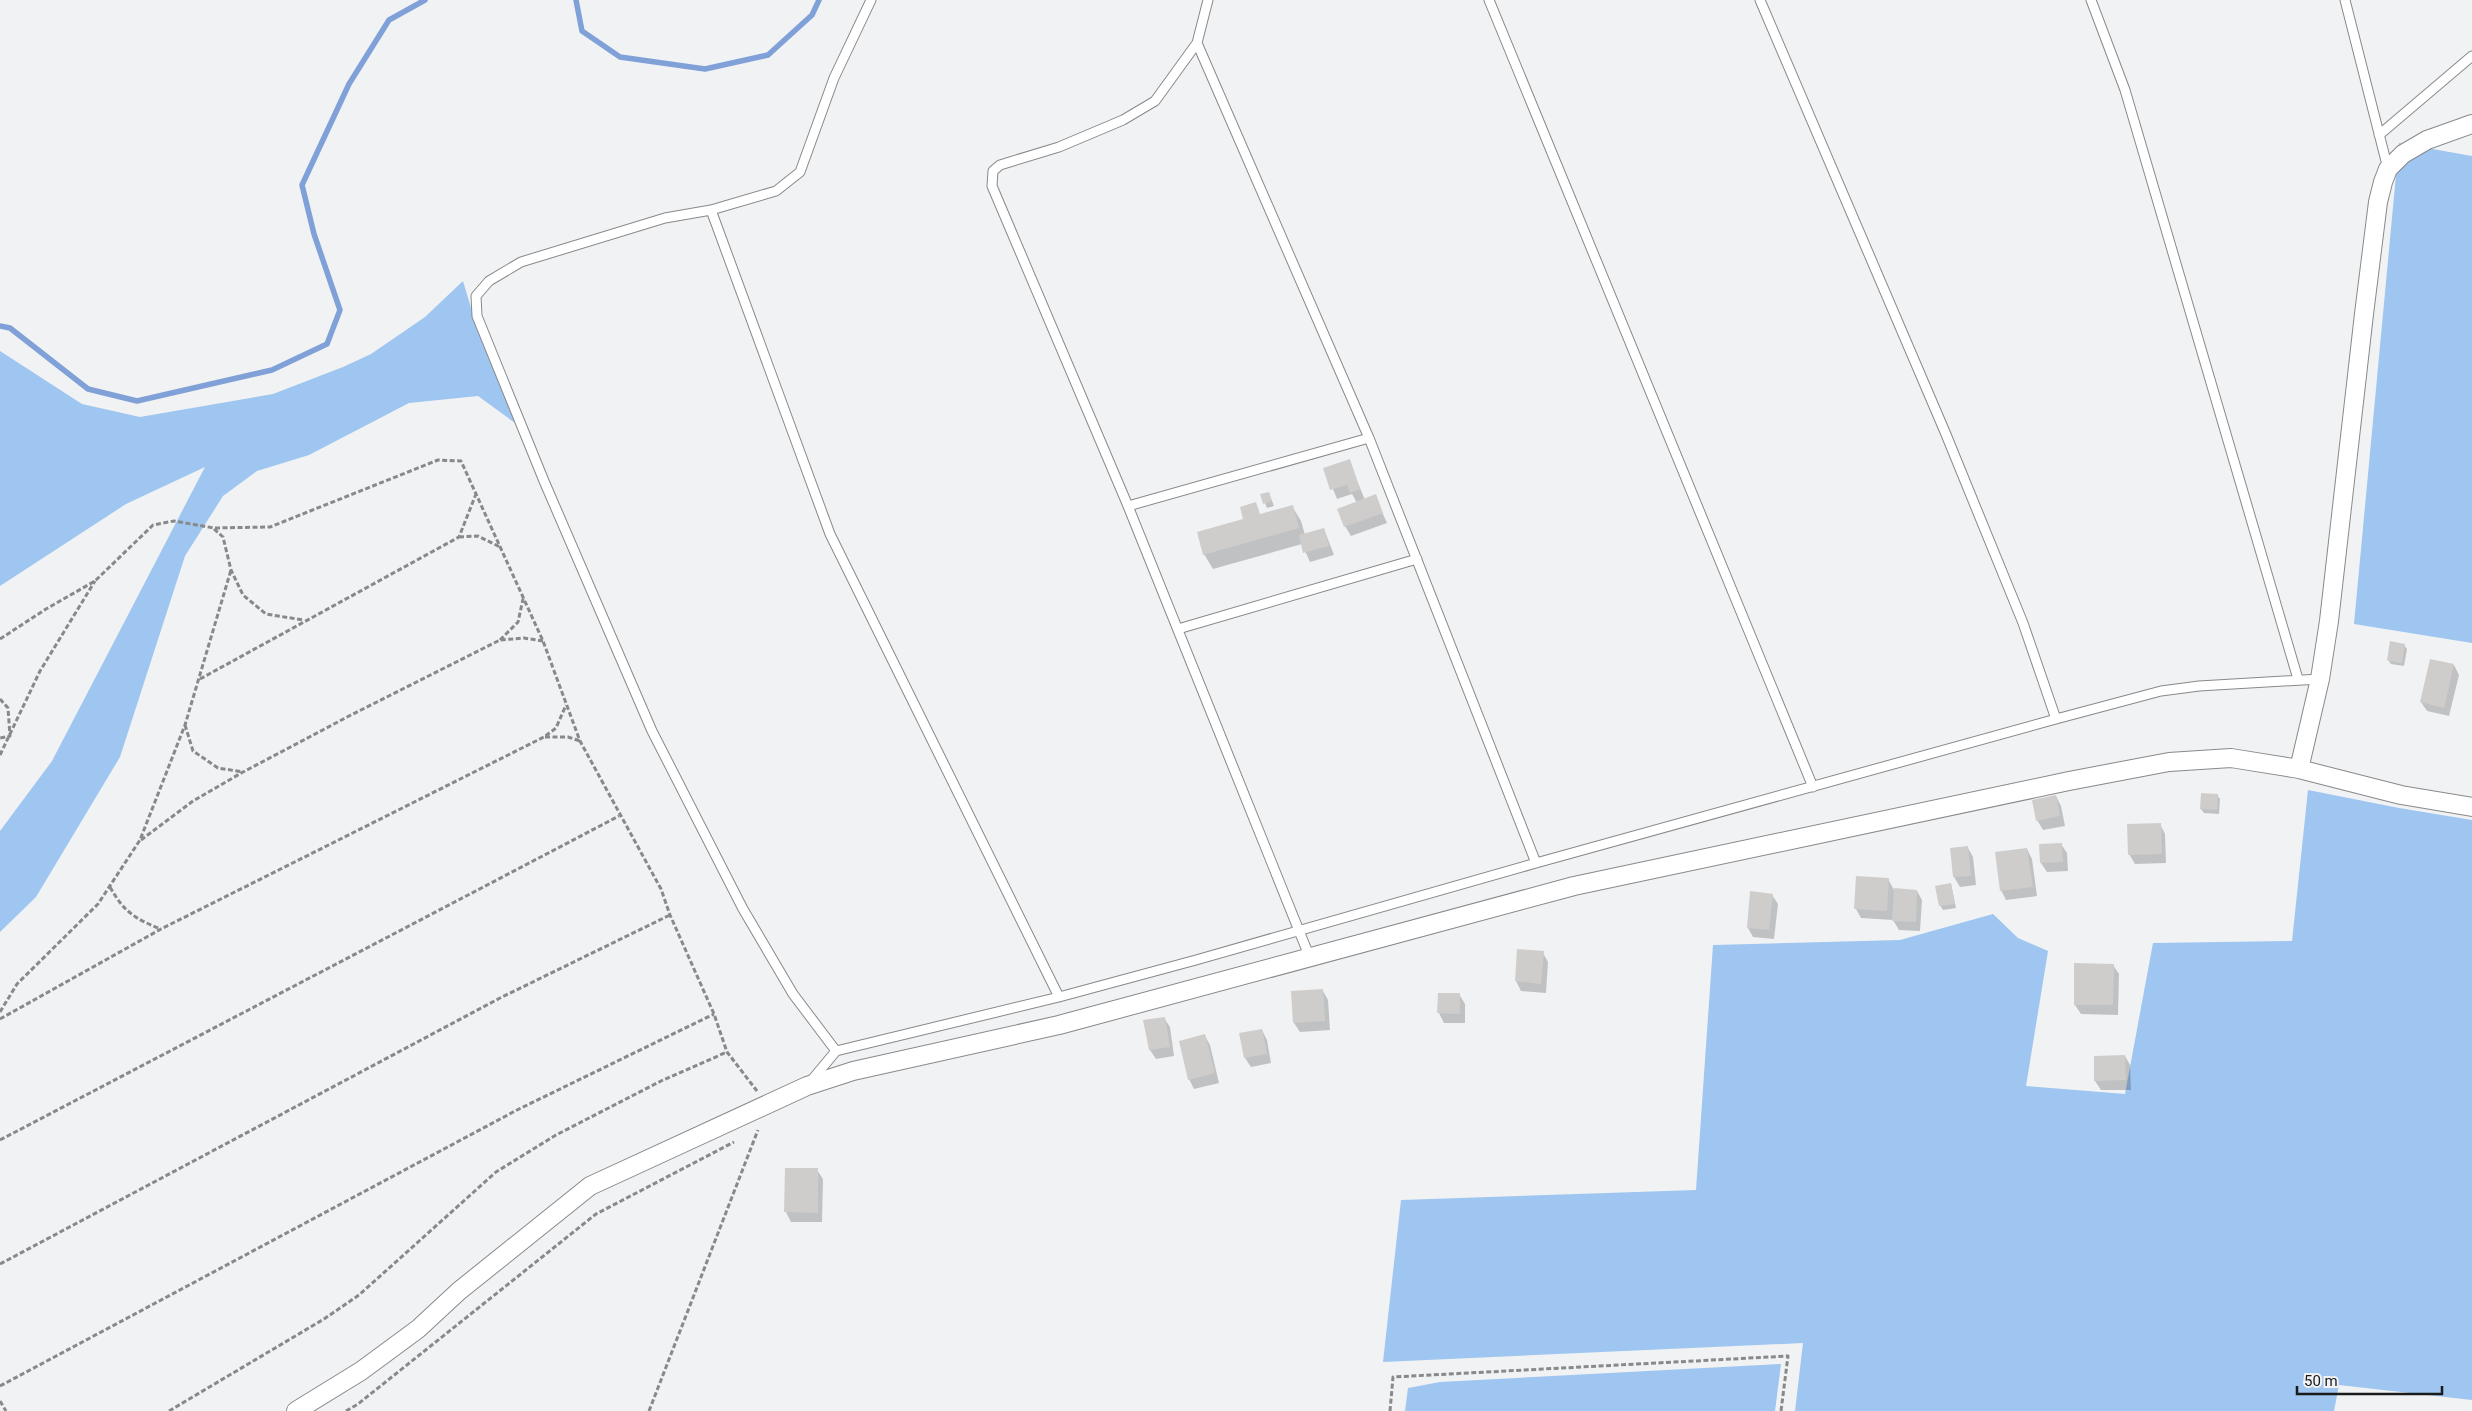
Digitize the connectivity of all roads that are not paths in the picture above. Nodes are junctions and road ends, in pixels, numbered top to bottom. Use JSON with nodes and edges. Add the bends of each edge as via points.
{"nodes":[{"id":1,"x":871,"y":0,"type":"edge"},
{"id":2,"x":1208,"y":0,"type":"edge"},
{"id":3,"x":1489,"y":0,"type":"edge"},
{"id":4,"x":1760,"y":0,"type":"edge"},
{"id":5,"x":2091,"y":0,"type":"edge"},
{"id":6,"x":2345,"y":0,"type":"edge"},
{"id":7,"x":1196,"y":43,"type":"junction"},
{"id":8,"x":2472,"y":56,"type":"edge"},
{"id":9,"x":2472,"y":124,"type":"edge"},
{"id":10,"x":2379,"y":135,"type":"junction"},
{"id":11,"x":2388,"y":169,"type":"junction"},
{"id":12,"x":712,"y":210,"type":"junction"},
{"id":13,"x":1369,"y":438,"type":"junction"},
{"id":14,"x":1128,"y":506,"type":"junction"},
{"id":15,"x":1417,"y":559,"type":"junction"},
{"id":16,"x":1178,"y":629,"type":"junction"},
{"id":17,"x":2298,"y":679,"type":"junction"},
{"id":18,"x":2320,"y":679,"type":"junction"},
{"id":19,"x":2056,"y":719,"type":"junction"},
{"id":20,"x":2299,"y":769,"type":"junction"},
{"id":21,"x":1813,"y":787,"type":"junction"},
{"id":22,"x":2472,"y":806,"type":"edge"},
{"id":23,"x":1536,"y":863,"type":"junction"},
{"id":24,"x":1299,"y":931,"type":"junction"},
{"id":25,"x":1310,"y":958,"type":"junction"},
{"id":26,"x":1059,"y":996,"type":"junction"},
{"id":27,"x":836,"y":1051,"type":"junction"},
{"id":28,"x":807,"y":1086,"type":"junction"},
{"id":29,"x":296,"y":1411,"type":"edge"}],
"edges":[{"from":1,"to":12,"type":"lane","via":[[834,78],[800,172],[776,191]]},
{"from":2,"to":7,"type":"lane"},
{"from":3,"to":21,"type":"lane"},
{"from":4,"to":19,"type":"lane","via":[[1945,432],[2023,623]]},
{"from":5,"to":17,"type":"lane","via":[[2125,90]]},
{"from":6,"to":10,"type":"lane"},
{"from":7,"to":13,"type":"lane"},
{"from":7,"to":14,"type":"lane","via":[[1155,101],[1123,120],[1059,147],[1000,165],[991,177],[1050,327]]},
{"from":8,"to":10,"type":"lane"},
{"from":9,"to":11,"type":"street","via":[[2427,140],[2403,154]]},
{"from":10,"to":11,"type":"lane"},
{"from":11,"to":18,"type":"street","via":[[2378,202]]},
{"from":12,"to":26,"type":"lane","via":[[830,534]]},
{"from":12,"to":27,"type":"lane","via":[[664,218],[521,262],[489,281],[476,296],[477,316],[652,731],[743,909],[793,994]]},
{"from":13,"to":14,"type":"lane"},
{"from":13,"to":15,"type":"lane"},
{"from":14,"to":16,"type":"lane"},
{"from":15,"to":16,"type":"lane"},
{"from":15,"to":23,"type":"lane"},
{"from":16,"to":24,"type":"lane"},
{"from":17,"to":18,"type":"lane"},
{"from":17,"to":19,"type":"lane","via":[[2161,691]]},
{"from":18,"to":20,"type":"street"},
{"from":19,"to":21,"type":"lane"},
{"from":20,"to":22,"type":"street","via":[[2401,795]]},
{"from":20,"to":25,"type":"street","via":[[2231,758],[2169,762],[2078,779],[1574,886]]},
{"from":21,"to":23,"type":"lane"},
{"from":23,"to":24,"type":"lane"},
{"from":24,"to":25,"type":"lane"},
{"from":24,"to":26,"type":"lane"},
{"from":25,"to":28,"type":"street","via":[[1059,1026],[901,1059]]},
{"from":26,"to":27,"type":"lane"},
{"from":27,"to":28,"type":"lane"},
{"from":28,"to":29,"type":"street","via":[[590,1186],[459,1290],[418,1329],[362,1371]]}]}
